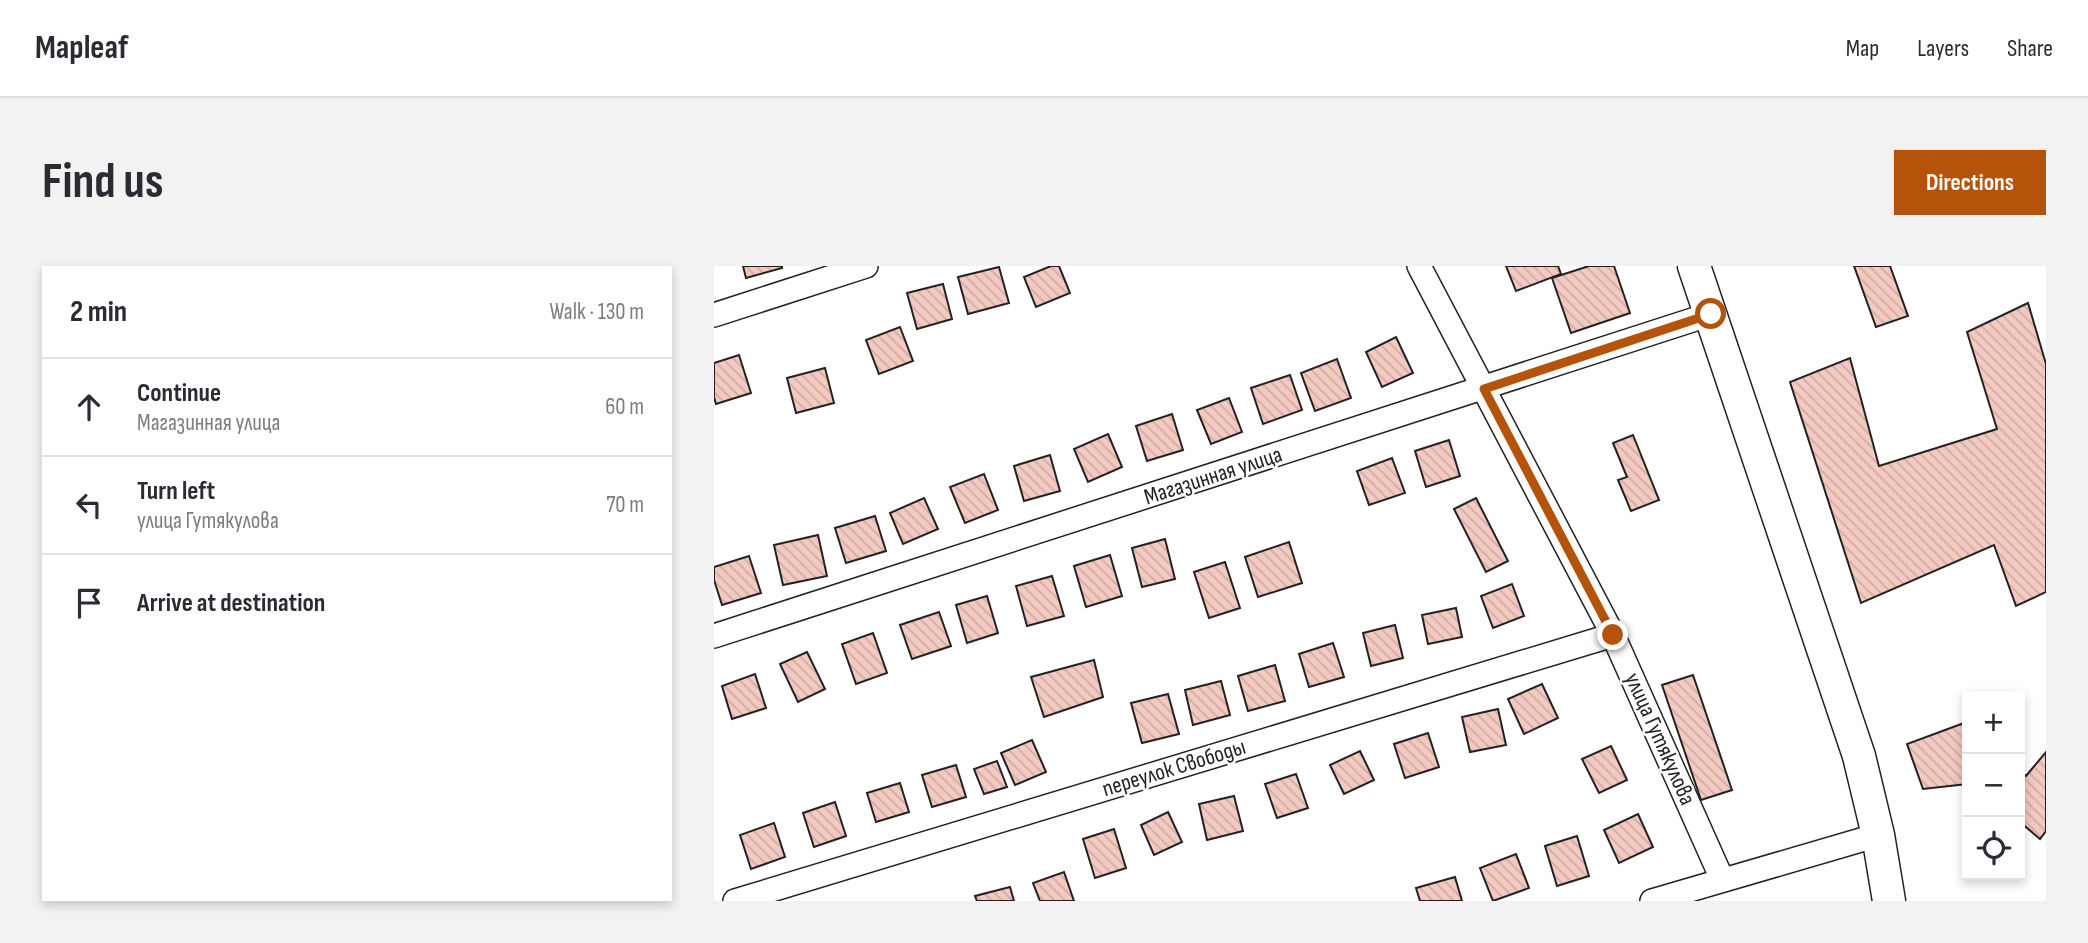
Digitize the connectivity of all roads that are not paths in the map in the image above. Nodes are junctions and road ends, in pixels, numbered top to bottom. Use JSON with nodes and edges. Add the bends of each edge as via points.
{"nodes":[{"id":1,"x":866,"y":266,"type":"edge"},
{"id":2,"x":1419,"y":266,"type":"edge"},
{"id":3,"x":1694,"y":266,"type":"edge"},
{"id":4,"x":1711,"y":314,"type":"junction"},
{"id":5,"x":714,"y":315,"type":"edge"},
{"id":6,"x":1484,"y":389,"type":"junction"},
{"id":7,"x":1613,"y":635,"type":"junction"},
{"id":8,"x":714,"y":636,"type":"edge"},
{"id":9,"x":1878,"y":835,"type":"junction"},
{"id":10,"x":1722,"y":879,"type":"junction"},
{"id":11,"x":735,"y":901,"type":"edge"},
{"id":12,"x":1651,"y":901,"type":"edge"},
{"id":13,"x":1889,"y":901,"type":"edge"}],
"edges":[{"from":1,"to":5,"type":"street"},
{"from":2,"to":6,"type":"street","name":"улица Гутякулова"},
{"from":3,"to":4,"type":"main road"},
{"from":4,"to":6,"type":"street","name":"Магазинная улица"},
{"from":4,"to":9,"type":"main road","via":[[1859,756]]},
{"from":6,"to":7,"type":"street","name":"улица Гутякулова"},
{"from":6,"to":8,"type":"street","name":"Магазинная улица"},
{"from":7,"to":10,"type":"street","name":"улица Гутякулова"},
{"from":7,"to":11,"type":"street","name":"переулок Свободы"},
{"from":9,"to":10,"type":"street"},
{"from":9,"to":13,"type":"main road"},
{"from":10,"to":12,"type":"street"}]}
